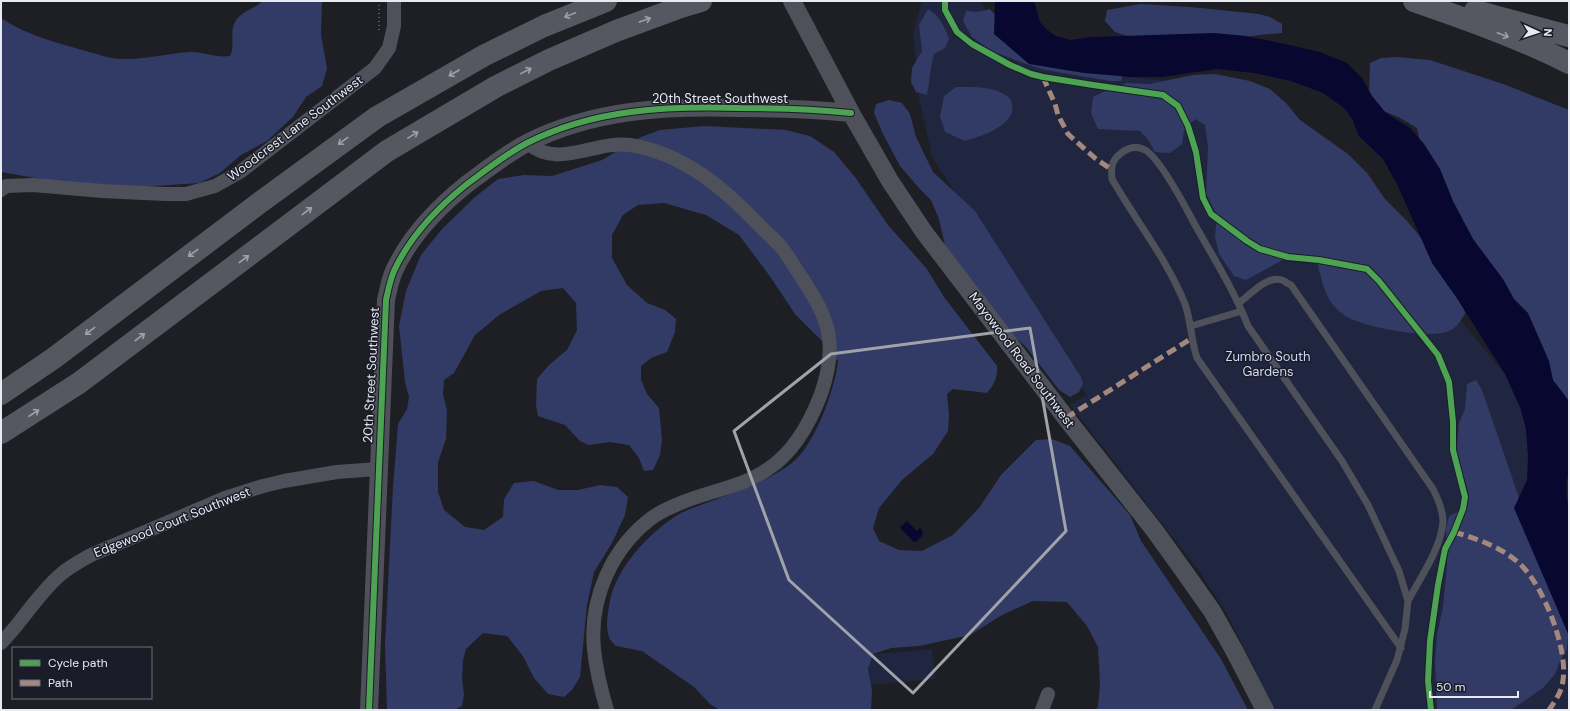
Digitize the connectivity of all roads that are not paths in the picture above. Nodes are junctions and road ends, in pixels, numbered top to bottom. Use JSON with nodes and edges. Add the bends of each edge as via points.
{"nodes":[{"id":1,"x":394,"y":1,"type":"edge"},
{"id":2,"x":606,"y":1,"type":"edge"},
{"id":3,"x":700,"y":1,"type":"edge"},
{"id":4,"x":792,"y":1,"type":"edge"},
{"id":5,"x":1414,"y":1,"type":"edge"},
{"id":6,"x":1438,"y":1,"type":"edge"},
{"id":7,"x":1569,"y":36,"type":"edge"},
{"id":8,"x":1569,"y":63,"type":"edge"},
{"id":9,"x":851,"y":113,"type":"junction"},
{"id":10,"x":528,"y":143,"type":"junction"},
{"id":11,"x":1,"y":190,"type":"edge"},
{"id":12,"x":1239,"y":303,"type":"junction"},
{"id":13,"x":1242,"y":311,"type":"junction"},
{"id":14,"x":1191,"y":326,"type":"junction"},
{"id":15,"x":1,"y":394,"type":"edge"},
{"id":16,"x":1,"y":433,"type":"edge"},
{"id":17,"x":378,"y":469,"type":"junction"},
{"id":18,"x":1408,"y":601,"type":"junction"},
{"id":19,"x":1,"y":643,"type":"edge"},
{"id":20,"x":1401,"y":648,"type":"junction"},
{"id":21,"x":1048,"y":694,"type":"dead end"},
{"id":22,"x":369,"y":710,"type":"edge"},
{"id":23,"x":607,"y":710,"type":"edge"},
{"id":24,"x":1042,"y":710,"type":"edge"},
{"id":25,"x":1264,"y":710,"type":"edge"},
{"id":26,"x":1375,"y":710,"type":"edge"}],
"edges":[{"from":1,"to":11,"type":"street","name":"Woodcrest Lane Southwest","via":[[394,26],[389,48],[375,68],[240,172],[222,183],[198,192],[165,194],[33,185],[6,186]]},
{"from":2,"to":15,"type":"highway","one_way":true,"via":[[544,26],[485,55],[377,117]]},
{"from":16,"to":3,"type":"highway","one_way":true,"via":[[79,383],[387,151],[497,86],[548,60],[616,31]]},
{"from":4,"to":9,"type":"street","name":"Mayowood Road Southwest"},
{"from":5,"to":8,"type":"highway","one_way":true,"via":[[1542,50]]},
{"from":6,"to":7,"type":"highway"},
{"from":9,"to":10,"type":"street","name":"20th Street Southwest","via":[[816,109],[660,108],[597,118]]},
{"from":9,"to":25,"type":"street","name":"Mayowood Road Southwest","via":[[890,181],[924,232],[1188,576],[1212,611]]},
{"from":10,"to":17,"type":"street","name":"20th Street Southwest","via":[[449,199],[426,222],[394,272],[386,300]]},
{"from":10,"to":23,"type":"street","via":[[536,150],[551,155],[598,147],[630,145],[657,152],[690,166],[710,179],[746,210],[782,249],[812,293],[830,336],[829,366],[819,398],[812,416],[783,457],[750,479],[678,504],[654,516],[632,535],[615,558],[602,585],[594,616],[597,676]]},
{"from":12,"to":13,"type":"lane"},
{"from":12,"to":14,"type":"lane","via":[[1161,167],[1144,150],[1129,148],[1116,157],[1111,169],[1112,179],[1178,289]]},
{"from":12,"to":18,"type":"lane","via":[[1266,283],[1282,280],[1291,285],[1433,488],[1440,502],[1443,521],[1439,543]]},
{"from":13,"to":14,"type":"lane"},
{"from":13,"to":18,"type":"lane","via":[[1248,326],[1342,461],[1368,505],[1398,571]]},
{"from":14,"to":20,"type":"lane","via":[[1197,358]]},
{"from":17,"to":19,"type":"street","name":"Edgewood Court Southwest","via":[[284,480],[263,486],[225,498],[91,555],[72,566],[47,587]]},
{"from":17,"to":22,"type":"street","name":"20th Street Southwest"},
{"from":18,"to":20,"type":"lane"},
{"from":20,"to":26,"type":"lane","via":[[1392,676]]},
{"from":21,"to":24,"type":"street"}]}
